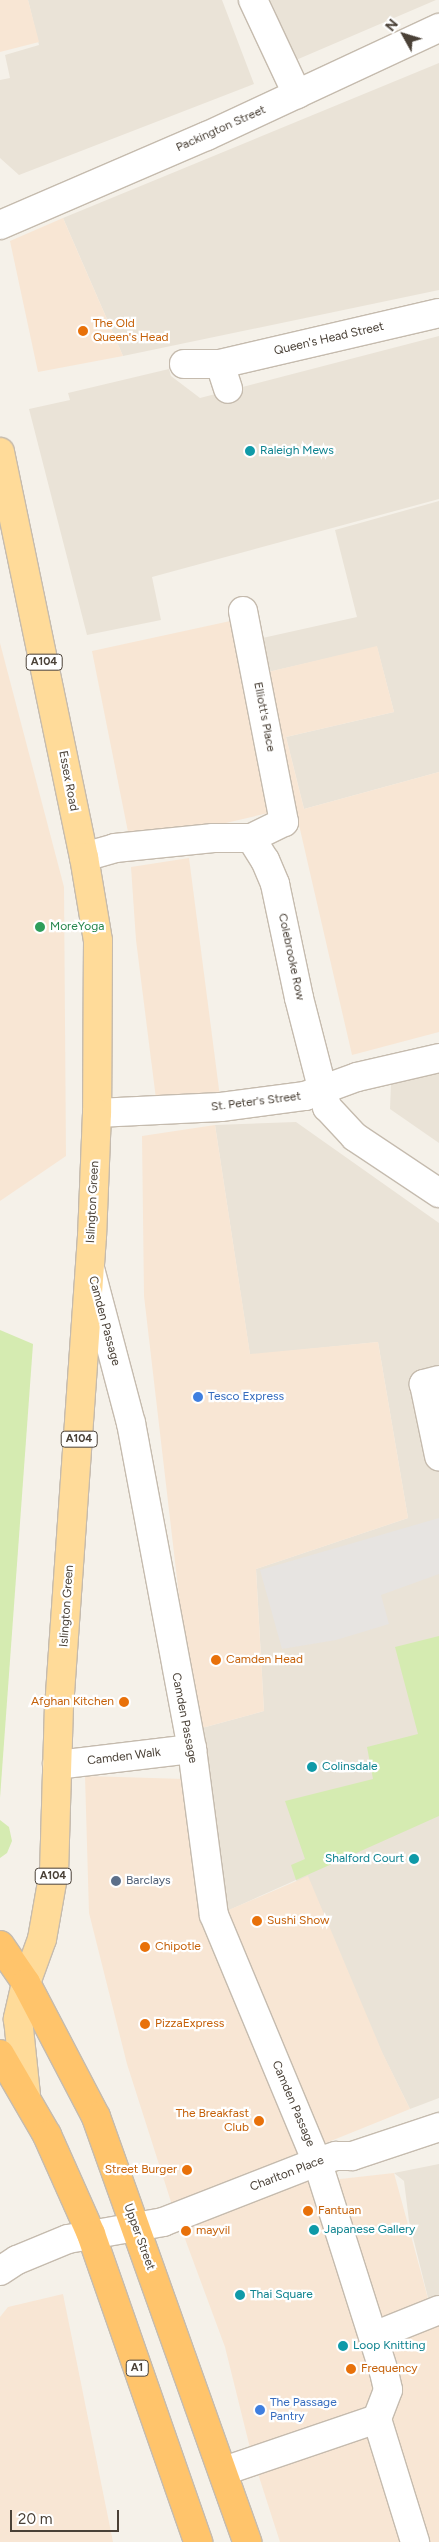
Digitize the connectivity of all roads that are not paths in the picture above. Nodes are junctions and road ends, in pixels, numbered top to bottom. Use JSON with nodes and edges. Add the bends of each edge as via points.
{"nodes":[{"id":1,"x":254,"y":0,"type":"edge"},
{"id":2,"x":439,"y":28,"type":"edge"},
{"id":3,"x":297,"y":94,"type":"junction"},
{"id":4,"x":0,"y":225,"type":"edge"},
{"id":5,"x":439,"y":313,"type":"edge"},
{"id":6,"x":184,"y":364,"type":"dead end"},
{"id":7,"x":1,"y":463,"type":"edge"},
{"id":8,"x":243,"y":611,"type":"dead end"},
{"id":9,"x":251,"y":838,"type":"junction"},
{"id":10,"x":84,"y":857,"type":"junction"},
{"id":11,"x":439,"y":1058,"type":"edge"},
{"id":12,"x":321,"y":1090,"type":"junction"},
{"id":13,"x":97,"y":1113,"type":"junction"},
{"id":14,"x":439,"y":1192,"type":"edge"},
{"id":15,"x":90,"y":1268,"type":"junction"},
{"id":16,"x":439,"y":1380,"type":"edge"},
{"id":17,"x":439,"y":1456,"type":"edge"},
{"id":18,"x":192,"y":1749,"type":"junction"},
{"id":19,"x":56,"y":1765,"type":"junction"},
{"id":20,"x":0,"y":1945,"type":"edge"},
{"id":21,"x":26,"y":1983,"type":"junction"},
{"id":22,"x":0,"y":2054,"type":"edge"},
{"id":23,"x":26,"y":2095,"type":"junction"},
{"id":24,"x":430,"y":2129,"type":"edge"},
{"id":25,"x":135,"y":2228,"type":"junction"},
{"id":26,"x":91,"y":2234,"type":"junction"},
{"id":27,"x":0,"y":2271,"type":"edge"},
{"id":28,"x":439,"y":2310,"type":"edge"},
{"id":29,"x":374,"y":2336,"type":"junction"},
{"id":30,"x":377,"y":2419,"type":"junction"},
{"id":31,"x":224,"y":2471,"type":"junction"},
{"id":32,"x":198,"y":2542,"type":"edge"},
{"id":33,"x":247,"y":2542,"type":"edge"},
{"id":34,"x":415,"y":2542,"type":"edge"}],
"edges":[{"from":1,"to":3,"type":"street"},
{"from":2,"to":3,"type":"street","name":"Packington Street"},
{"from":3,"to":4,"type":"street","name":"Packington Street"},
{"from":5,"to":6,"type":"street","name":"Queen's Head Street","via":[[224,376]]},
{"from":7,"to":10,"type":"main road","name":"Essex Road","number":"A104"},
{"from":8,"to":9,"type":"street","name":"Elliott's Place","via":[[284,822]]},
{"from":9,"to":10,"type":"street","via":[[213,838],[116,848]]},
{"from":9,"to":12,"type":"street","name":"Colebrooke Row","via":[[275,884]]},
{"from":10,"to":13,"type":"main road","name":"Essex Road","number":"A104","via":[[98,942]]},
{"from":11,"to":12,"type":"street","name":"St. Peter's Street","via":[[357,1077]]},
{"from":12,"to":13,"type":"street","name":"St. Peter's Street","via":[[305,1096],[221,1107]]},
{"from":12,"to":14,"type":"street","name":"Colebrooke Row","via":[[327,1106],[345,1129]]},
{"from":13,"to":15,"type":"main road","name":"Islington Green","number":"A104"},
{"from":15,"to":18,"type":"street","name":"Camden Passage","via":[[131,1423]]},
{"from":15,"to":19,"type":"main road","name":"Islington Green","number":"A104"},
{"from":16,"to":17,"type":"street","via":[[424,1384]]},
{"from":18,"to":19,"type":"street","name":"Camden Walk"},
{"from":18,"to":29,"type":"street","name":"Camden Passage","via":[[214,1915],[317,2162]]},
{"from":19,"to":21,"type":"main road","name":"Islington Green","number":"A104","via":[[54,1871],[42,1939]]},
{"from":20,"to":21,"type":"highway","name":"Upper Street"},
{"from":21,"to":23,"type":"main road","name":"Islington Green","number":"A104","via":[[18,2019]]},
{"from":21,"to":25,"type":"highway","name":"Upper Street","via":[[96,2117]]},
{"from":22,"to":23,"type":"highway","number":"A1"},
{"from":23,"to":26,"type":"highway","number":"A1"},
{"from":24,"to":25,"type":"street","name":"Charlton Place","via":[[379,2148],[317,2162],[163,2222]]},
{"from":25,"to":26,"type":"street","name":"Charlton Place"},
{"from":25,"to":31,"type":"highway","name":"Upper Street"},
{"from":26,"to":27,"type":"street","name":"Charlton Place","via":[[68,2238],[25,2256]]},
{"from":26,"to":32,"type":"highway","number":"A1"},
{"from":28,"to":29,"type":"street"},
{"from":29,"to":30,"type":"street","name":"Camden Passage","via":[[388,2390]]},
{"from":30,"to":31,"type":"street"},
{"from":30,"to":34,"type":"street"},
{"from":31,"to":33,"type":"highway","name":"Upper Street"}]}
